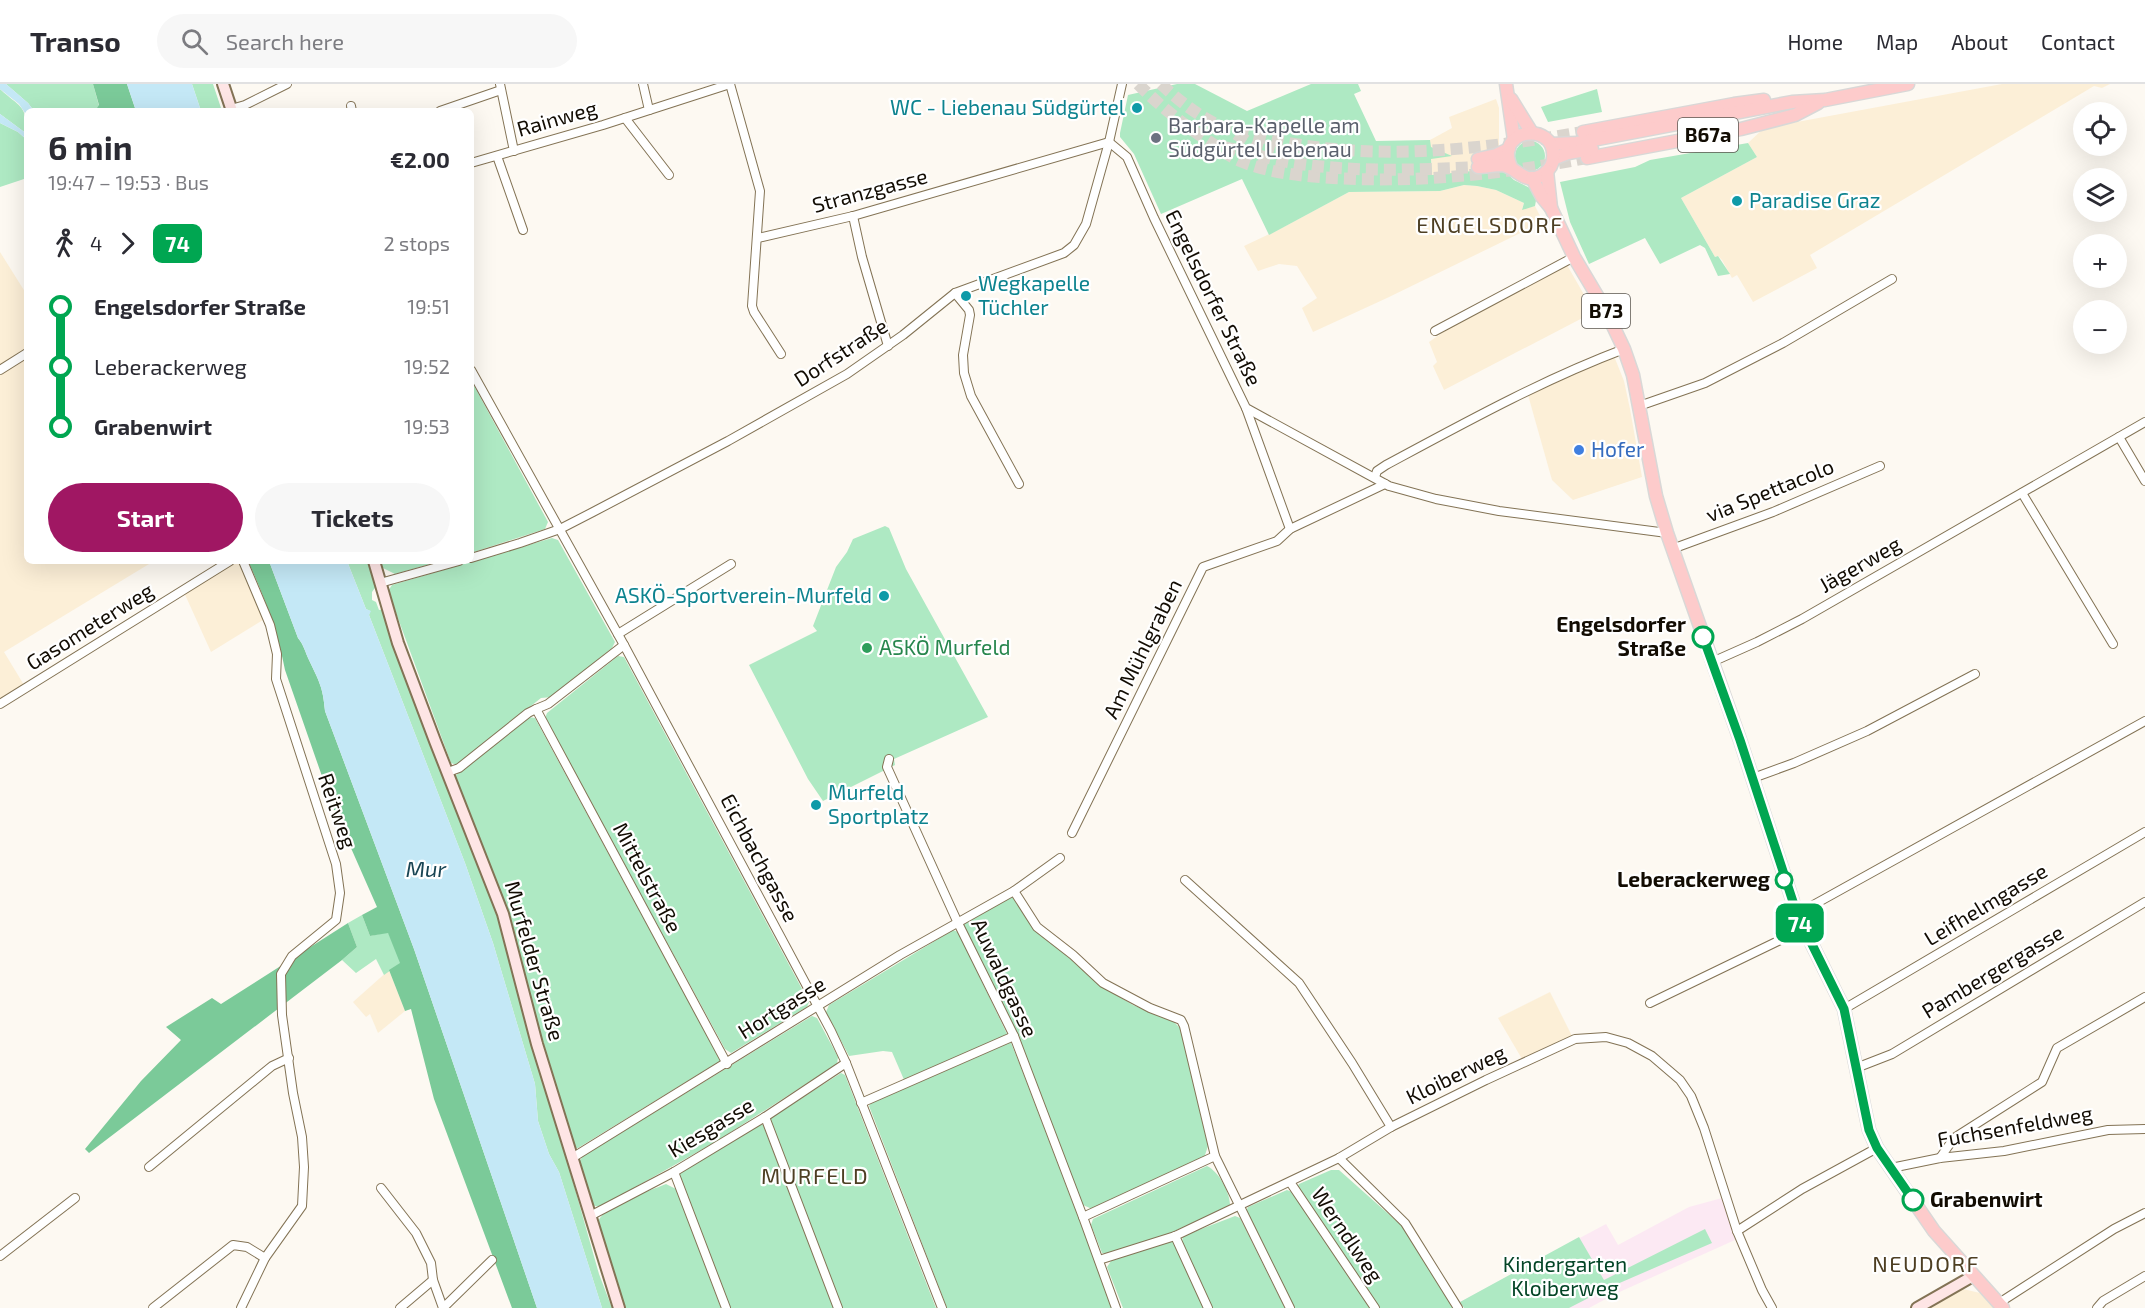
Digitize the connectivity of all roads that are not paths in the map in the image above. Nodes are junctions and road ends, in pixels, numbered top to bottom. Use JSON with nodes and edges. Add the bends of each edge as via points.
{"nodes":[{"id":1,"x":224,"y":84,"type":"edge"},
{"id":2,"x":287,"y":84,"type":"edge"},
{"id":3,"x":643,"y":84,"type":"edge"},
{"id":4,"x":730,"y":84,"type":"edge"},
{"id":5,"x":1122,"y":84,"type":"edge"},
{"id":6,"x":1908,"y":84,"type":"edge"},
{"id":7,"x":501,"y":87,"type":"edge"},
{"id":8,"x":1508,"y":90,"type":"edge"},
{"id":9,"x":1825,"y":100,"type":"junction"},
{"id":10,"x":231,"y":108,"type":"edge"},
{"id":11,"x":237,"y":108,"type":"edge"},
{"id":12,"x":448,"y":108,"type":"edge"},
{"id":13,"x":650,"y":110,"type":"junction"},
{"id":14,"x":625,"y":118,"type":"junction"},
{"id":15,"x":1583,"y":132,"type":"tunnel mouth"},
{"id":16,"x":1532,"y":133,"type":"junction"},
{"id":17,"x":1109,"y":142,"type":"junction"},
{"id":18,"x":1511,"y":144,"type":"junction"},
{"id":19,"x":1551,"y":144,"type":"junction"},
{"id":20,"x":514,"y":151,"type":"junction"},
{"id":21,"x":497,"y":156,"type":"junction"},
{"id":22,"x":1587,"y":158,"type":"tunnel mouth"},
{"id":23,"x":1553,"y":159,"type":"junction"},
{"id":24,"x":474,"y":162,"type":"edge"},
{"id":25,"x":1512,"y":169,"type":"junction"},
{"id":26,"x":1547,"y":171,"type":"junction"},
{"id":27,"x":669,"y":175,"type":"dead end"},
{"id":28,"x":1532,"y":178,"type":"junction"},
{"id":29,"x":1551,"y":208,"type":"junction"},
{"id":30,"x":853,"y":216,"type":"junction"},
{"id":31,"x":523,"y":230,"type":"dead end"},
{"id":32,"x":758,"y":238,"type":"junction"},
{"id":33,"x":1574,"y":257,"type":"junction"},
{"id":34,"x":1892,"y":279,"type":"dead end"},
{"id":35,"x":955,"y":293,"type":"junction"},
{"id":36,"x":1435,"y":331,"type":"dead end"},
{"id":37,"x":888,"y":346,"type":"junction"},
{"id":38,"x":1618,"y":350,"type":"junction"},
{"id":39,"x":781,"y":354,"type":"dead end"},
{"id":40,"x":24,"y":355,"type":"edge"},
{"id":41,"x":0,"y":370,"type":"edge"},
{"id":42,"x":474,"y":375,"type":"edge"},
{"id":43,"x":1639,"y":406,"type":"junction"},
{"id":44,"x":1246,"y":408,"type":"junction"},
{"id":45,"x":2145,"y":422,"type":"edge"},
{"id":46,"x":2119,"y":437,"type":"junction"},
{"id":47,"x":1880,"y":466,"type":"dead end"},
{"id":48,"x":1375,"y":477,"type":"junction"},
{"id":49,"x":2145,"y":481,"type":"edge"},
{"id":50,"x":1019,"y":484,"type":"dead end"},
{"id":51,"x":1385,"y":484,"type":"junction"},
{"id":52,"x":2022,"y":493,"type":"junction"},
{"id":53,"x":560,"y":529,"type":"junction"},
{"id":54,"x":1290,"y":529,"type":"junction"},
{"id":55,"x":1667,"y":533,"type":"junction"},
{"id":56,"x":1672,"y":549,"type":"junction"},
{"id":57,"x":474,"y":557,"type":"edge"},
{"id":58,"x":225,"y":564,"type":"edge"},
{"id":59,"x":244,"y":564,"type":"edge"},
{"id":60,"x":375,"y":564,"type":"edge"},
{"id":61,"x":448,"y":564,"type":"edge"},
{"id":62,"x":731,"y":564,"type":"dead end"},
{"id":63,"x":380,"y":583,"type":"junction"},
{"id":64,"x":618,"y":634,"type":"junction"},
{"id":65,"x":2113,"y":644,"type":"dead end"},
{"id":66,"x":624,"y":645,"type":"junction"},
{"id":67,"x":1712,"y":662,"type":"junction"},
{"id":68,"x":1975,"y":674,"type":"dead end"},
{"id":69,"x":0,"y":704,"type":"edge"},
{"id":70,"x":536,"y":710,"type":"junction"},
{"id":71,"x":2145,"y":721,"type":"edge"},
{"id":72,"x":889,"y":759,"type":"dead end"},
{"id":73,"x":448,"y":772,"type":"junction"},
{"id":74,"x":1753,"y":778,"type":"junction"},
{"id":75,"x":2145,"y":832,"type":"edge"},
{"id":76,"x":1072,"y":833,"type":"dead end"},
{"id":77,"x":1060,"y":858,"type":"dead end"},
{"id":78,"x":1185,"y":880,"type":"dead end"},
{"id":79,"x":1014,"y":891,"type":"junction"},
{"id":80,"x":2145,"y":902,"type":"edge"},
{"id":81,"x":1797,"y":914,"type":"junction"},
{"id":82,"x":957,"y":921,"type":"junction"},
{"id":83,"x":1803,"y":929,"type":"junction"},
{"id":84,"x":2145,"y":997,"type":"edge"},
{"id":85,"x":1650,"y":1003,"type":"dead end"},
{"id":86,"x":818,"y":1006,"type":"junction"},
{"id":87,"x":1844,"y":1009,"type":"junction"},
{"id":88,"x":1014,"y":1036,"type":"junction"},
{"id":89,"x":289,"y":1058,"type":"junction"},
{"id":90,"x":846,"y":1063,"type":"junction"},
{"id":91,"x":727,"y":1064,"type":"junction"},
{"id":92,"x":1856,"y":1068,"type":"junction"},
{"id":93,"x":861,"y":1103,"type":"junction"},
{"id":94,"x":765,"y":1117,"type":"junction"},
{"id":95,"x":1391,"y":1127,"type":"junction"},
{"id":96,"x":2145,"y":1129,"type":"edge"},
{"id":97,"x":1877,"y":1148,"type":"junction"},
{"id":98,"x":1215,"y":1156,"type":"junction"},
{"id":99,"x":572,"y":1158,"type":"junction"},
{"id":100,"x":1339,"y":1158,"type":"junction"},
{"id":101,"x":1940,"y":1158,"type":"junction"},
{"id":102,"x":149,"y":1167,"type":"dead end"},
{"id":103,"x":1891,"y":1168,"type":"junction"},
{"id":104,"x":674,"y":1172,"type":"junction"},
{"id":105,"x":1290,"y":1182,"type":"junction"},
{"id":106,"x":381,"y":1188,"type":"dead end"},
{"id":107,"x":75,"y":1198,"type":"dead end"},
{"id":108,"x":1239,"y":1206,"type":"junction"},
{"id":109,"x":2145,"y":1213,"type":"edge"},
{"id":110,"x":590,"y":1216,"type":"junction"},
{"id":111,"x":1083,"y":1217,"type":"junction"},
{"id":112,"x":1737,"y":1231,"type":"junction"},
{"id":113,"x":1174,"y":1236,"type":"junction"},
{"id":114,"x":0,"y":1256,"type":"edge"},
{"id":115,"x":265,"y":1258,"type":"junction"},
{"id":116,"x":492,"y":1260,"type":"dead end"},
{"id":117,"x":1099,"y":1260,"type":"junction"},
{"id":118,"x":1973,"y":1276,"type":"junction"},
{"id":119,"x":2145,"y":1276,"type":"edge"},
{"id":120,"x":433,"y":1280,"type":"junction"},
{"id":121,"x":2001,"y":1306,"type":"edge"},
{"id":122,"x":153,"y":1308,"type":"edge"},
{"id":123,"x":241,"y":1308,"type":"edge"},
{"id":124,"x":400,"y":1308,"type":"edge"},
{"id":125,"x":443,"y":1308,"type":"edge"},
{"id":126,"x":619,"y":1308,"type":"edge"},
{"id":127,"x":726,"y":1308,"type":"edge"},
{"id":128,"x":838,"y":1308,"type":"edge"},
{"id":129,"x":942,"y":1308,"type":"edge"},
{"id":130,"x":1116,"y":1308,"type":"edge"},
{"id":131,"x":1208,"y":1308,"type":"edge"},
{"id":132,"x":1290,"y":1308,"type":"edge"},
{"id":133,"x":1375,"y":1308,"type":"edge"},
{"id":134,"x":1458,"y":1308,"type":"edge"},
{"id":135,"x":1772,"y":1308,"type":"edge"},
{"id":136,"x":1917,"y":1308,"type":"edge"},
{"id":137,"x":2097,"y":1308,"type":"edge"}],
"edges":[{"from":1,"to":10,"type":"street"},
{"from":2,"to":11,"type":"street"},
{"from":3,"to":13,"type":"street"},
{"from":4,"to":13,"type":"street","name":"Rainweg"},
{"from":4,"to":32,"type":"street","name":"Rainweg","via":[[760,191]]},
{"from":5,"to":17,"type":"street","name":"Dorfstraße"},
{"from":6,"to":9,"type":"main road","number":"B67a"},
{"from":7,"to":12,"type":"street"},
{"from":7,"to":20,"type":"street"},
{"from":8,"to":16,"type":"main road"},
{"from":8,"to":18,"type":"main road"},
{"from":9,"to":15,"type":"main road","number":"B67a","via":[[1790,97],[1734,104]]},
{"from":9,"to":19,"type":"main road","via":[[1792,102],[1577,143]]},
{"from":9,"to":22,"type":"main road","number":"B67a","via":[[1795,115],[1741,129]]},
{"from":9,"to":23,"type":"main road","via":[[1794,110]]},
{"from":13,"to":14,"type":"street","name":"Rainweg"},
{"from":14,"to":20,"type":"street","name":"Rainweg"},
{"from":14,"to":27,"type":"street"},
{"from":16,"to":18,"type":"main road","via":[[1522,134]]},
{"from":16,"to":19,"type":"main road"},
{"from":17,"to":30,"type":"street","name":"Stranzgasse"},
{"from":17,"to":35,"type":"street","name":"Dorfstraße","via":[[1086,224],[1074,245],[1064,253]]},
{"from":17,"to":44,"type":"street","name":"Engelsdorfer Straße","via":[[1127,157]]},
{"from":18,"to":25,"type":"main road"},
{"from":18,"to":25,"type":"main road","via":[[1478,163]]},
{"from":19,"to":23,"type":"main road"},
{"from":20,"to":21,"type":"street","name":"Rainweg"},
{"from":21,"to":24,"type":"street","name":"Rainweg"},
{"from":21,"to":31,"type":"street","name":"Rainweg"},
{"from":23,"to":26,"type":"main road"},
{"from":25,"to":28,"type":"main road"},
{"from":26,"to":28,"type":"main road"},
{"from":26,"to":29,"type":"main road","number":"B73"},
{"from":28,"to":29,"type":"main road","number":"B73"},
{"from":29,"to":33,"type":"main road","number":"B73"},
{"from":30,"to":32,"type":"street","name":"Stranzgasse"},
{"from":30,"to":37,"type":"street"},
{"from":32,"to":39,"type":"street","via":[[752,306]]},
{"from":33,"to":36,"type":"street"},
{"from":33,"to":38,"type":"main road","number":"B73","via":[[1605,309]]},
{"from":34,"to":43,"type":"street","via":[[1783,343],[1704,383]]},
{"from":35,"to":37,"type":"street","name":"Dorfstraße"},
{"from":35,"to":50,"type":"street","via":[[970,315],[962,364],[971,396]]},
{"from":37,"to":53,"type":"street","name":"Dorfstraße","via":[[847,375]]},
{"from":38,"to":43,"type":"main road","number":"B73","via":[[1633,375]]},
{"from":38,"to":48,"type":"street","via":[[1491,408],[1386,465]]},
{"from":40,"to":41,"type":"street"},
{"from":42,"to":53,"type":"street","name":"Eichbachgasse"},
{"from":43,"to":55,"type":"main road","number":"B73"},
{"from":44,"to":48,"type":"street","name":"Engelsdorfer Straße"},
{"from":44,"to":54,"type":"street"},
{"from":45,"to":46,"type":"street","name":"Jägerweg"},
{"from":46,"to":49,"type":"street"},
{"from":46,"to":52,"type":"street","name":"Jägerweg"},
{"from":47,"to":56,"type":"street","name":"via Spettacolo","via":[[1773,512]]},
{"from":48,"to":51,"type":"street","name":"Engelsdorfer Straße"},
{"from":51,"to":54,"type":"street","name":"Am Mühlgraben"},
{"from":51,"to":55,"type":"street","name":"Engelsdorfer Straße","via":[[1499,512]]},
{"from":52,"to":65,"type":"street"},
{"from":52,"to":67,"type":"street","name":"Jägerweg","via":[[1802,619]]},
{"from":53,"to":57,"type":"street","name":"Dorfstraße"},
{"from":53,"to":64,"type":"street","name":"Eichbachgasse"},
{"from":54,"to":76,"type":"street","name":"Am Mühlgraben","via":[[1277,541],[1203,567]]},
{"from":55,"to":56,"type":"main road","number":"B73"},
{"from":56,"to":67,"type":"main road","number":"B73"},
{"from":58,"to":69,"type":"street","name":"Gasometerweg"},
{"from":59,"to":89,"type":"street","name":"Reitweg","via":[[270,625],[277,654],[276,679],[336,864],[340,893],[336,920],[292,956],[281,974]]},
{"from":60,"to":63,"type":"street","name":"Murfelder Straße"},
{"from":61,"to":63,"type":"street"},
{"from":62,"to":64,"type":"street"},
{"from":63,"to":73,"type":"street","name":"Murfelder Straße","via":[[398,643]]},
{"from":64,"to":66,"type":"street","name":"Eichbachgasse"},
{"from":66,"to":70,"type":"street"},
{"from":66,"to":86,"type":"street","name":"Eichbachgasse"},
{"from":67,"to":74,"type":"main road","number":"B73"},
{"from":68,"to":74,"type":"street","via":[[1867,731]]},
{"from":70,"to":73,"type":"street","via":[[459,768]]},
{"from":70,"to":91,"type":"street","name":"Mittelstraße"},
{"from":71,"to":81,"type":"street"},
{"from":72,"to":82,"type":"street","name":"Auwaldgasse","via":[[887,767]]},
{"from":73,"to":99,"type":"street","name":"Murfelder Straße","via":[[504,914],[537,1044]]},
{"from":74,"to":81,"type":"main road","number":"B73"},
{"from":75,"to":87,"type":"street","name":"Leifhelmgasse"},
{"from":77,"to":79,"type":"street"},
{"from":78,"to":95,"type":"street","via":[[1299,983]]},
{"from":79,"to":82,"type":"street","name":"Hortgasse"},
{"from":79,"to":98,"type":"street","via":[[1037,927],[1103,983],[1181,1020]]},
{"from":80,"to":92,"type":"street","name":"Pambergergasse","via":[[1892,1054]]},
{"from":81,"to":83,"type":"main road","number":"B73"},
{"from":82,"to":86,"type":"street","name":"Hortgasse"},
{"from":82,"to":88,"type":"street","name":"Auwaldgasse"},
{"from":83,"to":85,"type":"street"},
{"from":83,"to":87,"type":"main road","number":"B73"},
{"from":84,"to":101,"type":"street","via":[[2057,1048],[2042,1082],[1954,1138]]},
{"from":86,"to":90,"type":"street","name":"Eichbachgasse"},
{"from":86,"to":91,"type":"street","name":"Hortgasse"},
{"from":87,"to":92,"type":"main road","number":"B73"},
{"from":88,"to":93,"type":"street"},
{"from":88,"to":111,"type":"street","name":"Auwaldgasse"},
{"from":89,"to":102,"type":"street","via":[[272,1066]]},
{"from":89,"to":115,"type":"street","name":"Reitweg","via":[[302,1137],[302,1206]]},
{"from":90,"to":93,"type":"street","name":"Eichbachgasse"},
{"from":90,"to":94,"type":"street","name":"Kiesgasse"},
{"from":91,"to":99,"type":"street","name":"Hortgasse"},
{"from":92,"to":97,"type":"main road","number":"B73","via":[[1866,1120]]},
{"from":93,"to":129,"type":"street","name":"Eichbachgasse"},
{"from":94,"to":104,"type":"street","name":"Kiesgasse"},
{"from":94,"to":128,"type":"street"},
{"from":95,"to":100,"type":"street","name":"Kloiberweg"},
{"from":95,"to":112,"type":"street","name":"Kloiberweg","via":[[1575,1040],[1606,1037],[1628,1043],[1659,1062],[1691,1096]]},
{"from":96,"to":101,"type":"street","name":"Fuchsenfeldweg","via":[[2108,1130],[2004,1151]]},
{"from":97,"to":103,"type":"main road","number":"B73"},
{"from":97,"to":112,"type":"street"},
{"from":98,"to":108,"type":"street"},
{"from":98,"to":111,"type":"street"},
{"from":99,"to":110,"type":"street","name":"Murfelder Straße"},
{"from":100,"to":105,"type":"street","name":"Kloiberweg"},
{"from":100,"to":134,"type":"street","via":[[1405,1223]]},
{"from":101,"to":103,"type":"street","name":"Fuchsenfeldweg"},
{"from":103,"to":118,"type":"main road","number":"B73","via":[[1934,1231]]},
{"from":104,"to":110,"type":"street","name":"Kiesgasse"},
{"from":104,"to":127,"type":"street"},
{"from":105,"to":108,"type":"street","name":"Kloiberweg"},
{"from":105,"to":133,"type":"street","name":"Werndlweg"},
{"from":106,"to":120,"type":"street","via":[[416,1233],[431,1263]]},
{"from":107,"to":114,"type":"street"},
{"from":108,"to":113,"type":"street","name":"Kloiberweg"},
{"from":108,"to":132,"type":"street"},
{"from":109,"to":121,"type":"street","via":[[2114,1228]]},
{"from":110,"to":126,"type":"street","name":"Murfelder Straße"},
{"from":111,"to":117,"type":"street","name":"Auwaldgasse"},
{"from":112,"to":135,"type":"street","name":"Kloiberweg"},
{"from":113,"to":117,"type":"street","name":"Kloiberweg"},
{"from":113,"to":131,"type":"street"},
{"from":115,"to":122,"type":"street","via":[[247,1247],[233,1245]]},
{"from":115,"to":123,"type":"street","name":"Reitweg"},
{"from":116,"to":125,"type":"street"},
{"from":117,"to":130,"type":"street","name":"Auwaldgasse"},
{"from":118,"to":121,"type":"main road","number":"B73"},
{"from":118,"to":136,"type":"street"},
{"from":119,"to":137,"type":"street","via":[[2103,1300]]},
{"from":120,"to":124,"type":"street"},
{"from":120,"to":125,"type":"street"}]}
